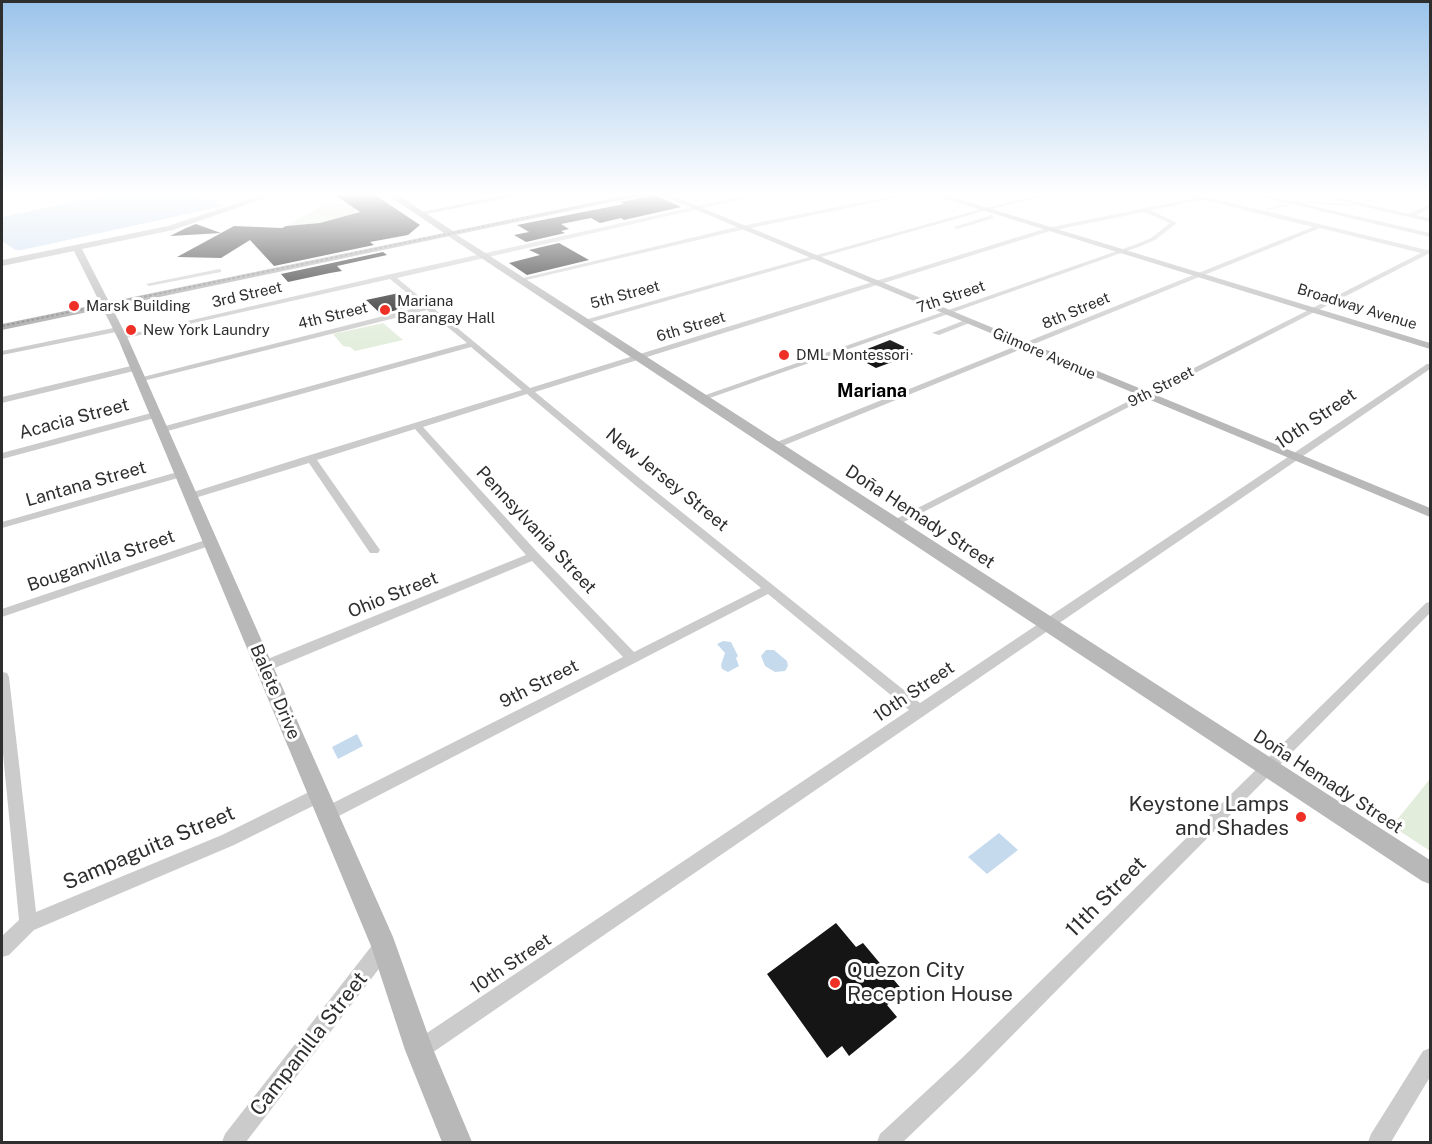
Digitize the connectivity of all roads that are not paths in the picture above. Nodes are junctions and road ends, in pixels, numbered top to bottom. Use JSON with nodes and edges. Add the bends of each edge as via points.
{"nodes":[{"id":1,"x":84,"y":246,"type":"edge"},
{"id":2,"x":375,"y":246,"type":"edge"},
{"id":3,"x":384,"y":246,"type":"edge"},
{"id":4,"x":471,"y":246,"type":"edge"},
{"id":5,"x":525,"y":246,"type":"edge"},
{"id":6,"x":662,"y":246,"type":"edge"},
{"id":7,"x":786,"y":246,"type":"edge"},
{"id":8,"x":851,"y":246,"type":"edge"},
{"id":9,"x":993,"y":246,"type":"edge"},
{"id":10,"x":1106,"y":246,"type":"edge"},
{"id":11,"x":1133,"y":246,"type":"edge"},
{"id":12,"x":1270,"y":246,"type":"edge"},
{"id":13,"x":1409,"y":246,"type":"edge"},
{"id":14,"x":77,"y":248,"type":"junction"},
{"id":15,"x":1121,"y":251,"type":"junction"},
{"id":16,"x":1429,"y":251,"type":"edge"},
{"id":17,"x":485,"y":255,"type":"junction"},
{"id":18,"x":812,"y":257,"type":"junction"},
{"id":19,"x":2,"y":263,"type":"edge"},
{"id":20,"x":219,"y":271,"type":"dead end"},
{"id":21,"x":1200,"y":275,"type":"junction"},
{"id":22,"x":391,"y":276,"type":"junction"},
{"id":23,"x":522,"y":279,"type":"junction"},
{"id":24,"x":876,"y":283,"type":"junction"},
{"id":25,"x":150,"y":287,"type":"junction"},
{"id":26,"x":104,"y":304,"type":"junction"},
{"id":27,"x":430,"y":307,"type":"junction"},
{"id":28,"x":1313,"y":310,"type":"junction"},
{"id":29,"x":946,"y":313,"type":"junction"},
{"id":30,"x":585,"y":321,"type":"junction"},
{"id":31,"x":968,"y":322,"type":"junction"},
{"id":32,"x":2,"y":326,"type":"edge"},
{"id":33,"x":120,"y":333,"type":"junction"},
{"id":34,"x":936,"y":333,"type":"dead end"},
{"id":35,"x":474,"y":344,"type":"junction"},
{"id":36,"x":1431,"y":345,"type":"edge"},
{"id":37,"x":1027,"y":346,"type":"junction"},
{"id":38,"x":2,"y":353,"type":"edge"},
{"id":39,"x":640,"y":357,"type":"junction"},
{"id":40,"x":1431,"y":366,"type":"edge"},
{"id":41,"x":137,"y":374,"type":"junction"},
{"id":42,"x":529,"y":391,"type":"junction"},
{"id":43,"x":1145,"y":396,"type":"junction"},
{"id":44,"x":701,"y":398,"type":"junction"},
{"id":45,"x":2,"y":400,"type":"edge"},
{"id":46,"x":158,"y":422,"type":"junction"},
{"id":47,"x":416,"y":425,"type":"junction"},
{"id":48,"x":775,"y":446,"type":"junction"},
{"id":49,"x":2,"y":456,"type":"edge"},
{"id":50,"x":1294,"y":457,"type":"junction"},
{"id":51,"x":311,"y":458,"type":"junction"},
{"id":52,"x":181,"y":474,"type":"junction"},
{"id":53,"x":191,"y":496,"type":"junction"},
{"id":54,"x":1431,"y":513,"type":"edge"},
{"id":55,"x":894,"y":524,"type":"junction"},
{"id":56,"x":2,"y":525,"type":"edge"},
{"id":57,"x":211,"y":543,"type":"junction"},
{"id":58,"x":374,"y":550,"type":"dead end"},
{"id":59,"x":534,"y":556,"type":"junction"},
{"id":60,"x":769,"y":589,"type":"junction"},
{"id":61,"x":1431,"y":606,"type":"edge"},
{"id":62,"x":2,"y":613,"type":"edge"},
{"id":63,"x":1048,"y":624,"type":"junction"},
{"id":64,"x":632,"y":658,"type":"junction"},
{"id":65,"x":265,"y":666,"type":"junction"},
{"id":66,"x":2,"y":677,"type":"edge"},
{"id":67,"x":920,"y":711,"type":"junction"},
{"id":68,"x":1267,"y":766,"type":"junction"},
{"id":69,"x":323,"y":805,"type":"junction"},
{"id":70,"x":1431,"y":873,"type":"edge"},
{"id":71,"x":28,"y":924,"type":"junction"},
{"id":72,"x":384,"y":946,"type":"junction"},
{"id":73,"x":2,"y":948,"type":"edge"},
{"id":74,"x":419,"y":1050,"type":"junction"},
{"id":75,"x":1431,"y":1058,"type":"edge"},
{"id":76,"x":233,"y":1143,"type":"edge"},
{"id":77,"x":457,"y":1143,"type":"edge"},
{"id":78,"x":888,"y":1143,"type":"edge"},
{"id":79,"x":1378,"y":1143,"type":"edge"}],
"edges":[{"from":1,"to":14,"type":"main road"},
{"from":2,"to":25,"type":"main road"},
{"from":3,"to":26,"type":"main road"},
{"from":4,"to":17,"type":"main road","name":"Doña Hemady Street"},
{"from":5,"to":17,"type":"street","name":"3rd Street"},
{"from":6,"to":23,"type":"street"},
{"from":7,"to":18,"type":"main road","name":"Gilmore Avenue"},
{"from":8,"to":18,"type":"street","name":"5th Street"},
{"from":9,"to":24,"type":"street","name":"6th Street"},
{"from":10,"to":15,"type":"main road","name":"Broadway Avenue"},
{"from":11,"to":15,"type":"street","name":"7th Street"},
{"from":12,"to":21,"type":"street","name":"8th Street"},
{"from":13,"to":16,"type":"street"},
{"from":14,"to":19,"type":"main road"},
{"from":14,"to":26,"type":"main road","name":"Balete Drive"},
{"from":15,"to":21,"type":"main road","name":"Broadway Avenue"},
{"from":15,"to":29,"type":"street","name":"7th Street"},
{"from":16,"to":28,"type":"street","name":"9th Street"},
{"from":17,"to":22,"type":"street","name":"3rd Street"},
{"from":17,"to":23,"type":"main road","name":"Doña Hemady Street"},
{"from":18,"to":24,"type":"main road","name":"Gilmore Avenue"},
{"from":18,"to":30,"type":"street","name":"5th Street"},
{"from":20,"to":25,"type":"street"},
{"from":21,"to":28,"type":"main road","name":"Broadway Avenue"},
{"from":21,"to":37,"type":"street","name":"8th Street"},
{"from":22,"to":27,"type":"street","name":"New Jersey Street"},
{"from":22,"to":33,"type":"street","name":"3rd Street"},
{"from":23,"to":30,"type":"main road","name":"Doña Hemady Street"},
{"from":24,"to":29,"type":"main road","name":"Gilmore Avenue"},
{"from":24,"to":39,"type":"street","name":"6th Street"},
{"from":25,"to":26,"type":"main road"},
{"from":26,"to":32,"type":"main road"},
{"from":26,"to":33,"type":"main road","name":"Balete Drive"},
{"from":27,"to":35,"type":"street","name":"New Jersey Street"},
{"from":27,"to":41,"type":"street","name":"4th Street"},
{"from":28,"to":36,"type":"main road","name":"Broadway Avenue"},
{"from":28,"to":43,"type":"street","name":"9th Street"},
{"from":29,"to":31,"type":"main road","name":"Gilmore Avenue"},
{"from":29,"to":44,"type":"street","name":"7th Street"},
{"from":30,"to":39,"type":"main road","name":"Doña Hemady Street"},
{"from":31,"to":34,"type":"street"},
{"from":31,"to":37,"type":"main road","name":"Gilmore Avenue"},
{"from":33,"to":38,"type":"street","name":"3rd Street"},
{"from":33,"to":41,"type":"main road","name":"Balete Drive"},
{"from":35,"to":42,"type":"street","name":"New Jersey Street"},
{"from":35,"to":46,"type":"street"},
{"from":37,"to":43,"type":"main road","name":"Gilmore Avenue"},
{"from":37,"to":48,"type":"street","name":"8th Street"},
{"from":39,"to":42,"type":"street","name":"6th Street"},
{"from":39,"to":44,"type":"main road","name":"Doña Hemady Street"},
{"from":40,"to":50,"type":"street","name":"10th Street"},
{"from":41,"to":45,"type":"street","name":"4th Street"},
{"from":41,"to":46,"type":"main road","name":"Balete Drive"},
{"from":42,"to":47,"type":"street","name":"6th Street"},
{"from":42,"to":60,"type":"street","name":"New Jersey Street"},
{"from":43,"to":50,"type":"main road","name":"Gilmore Avenue"},
{"from":43,"to":55,"type":"street","name":"9th Street"},
{"from":44,"to":48,"type":"main road","name":"Doña Hemady Street"},
{"from":46,"to":49,"type":"street","name":"Acacia Street"},
{"from":46,"to":52,"type":"main road","name":"Balete Drive"},
{"from":47,"to":51,"type":"street","name":"6th Street"},
{"from":47,"to":59,"type":"street","name":"Pennsylvania Street"},
{"from":48,"to":55,"type":"main road","name":"Doña Hemady Street"},
{"from":50,"to":54,"type":"main road","name":"Gilmore Avenue"},
{"from":50,"to":63,"type":"street","name":"10th Street"},
{"from":51,"to":53,"type":"street","name":"6th Street"},
{"from":51,"to":58,"type":"street"},
{"from":52,"to":53,"type":"main road","name":"Balete Drive"},
{"from":52,"to":56,"type":"street","name":"Lantana Street"},
{"from":53,"to":57,"type":"main road","name":"Balete Drive"},
{"from":55,"to":63,"type":"main road","name":"Doña Hemady Street"},
{"from":57,"to":62,"type":"street","name":"Bouganvilla Street"},
{"from":57,"to":65,"type":"main road","name":"Balete Drive"},
{"from":59,"to":64,"type":"street","name":"Pennsylvania Street"},
{"from":59,"to":65,"type":"street","name":"Ohio Street"},
{"from":60,"to":64,"type":"street","name":"9th Street"},
{"from":60,"to":67,"type":"street","name":"New Jersey Street"},
{"from":61,"to":68,"type":"street","name":"11th Street"},
{"from":63,"to":67,"type":"street","name":"10th Street"},
{"from":63,"to":68,"type":"main road","name":"Doña Hemady Street"},
{"from":64,"to":69,"type":"street","name":"9th Street"},
{"from":65,"to":69,"type":"main road","name":"Balete Drive"},
{"from":66,"to":71,"type":"street"},
{"from":67,"to":74,"type":"street","name":"10th Street"},
{"from":68,"to":70,"type":"main road","name":"Doña Hemady Street"},
{"from":68,"to":78,"type":"street","name":"11th Street"},
{"from":69,"to":71,"type":"street","name":"Sampaguita Street","via":[[228,840]]},
{"from":69,"to":72,"type":"main road","name":"Balete Drive"},
{"from":71,"to":73,"type":"street","name":"Sampaguita Street"},
{"from":72,"to":74,"type":"main road","name":"Balete Drive"},
{"from":72,"to":76,"type":"street","name":"Campanilla Street"},
{"from":74,"to":77,"type":"main road","name":"Balete Drive"},
{"from":75,"to":79,"type":"street"}]}
